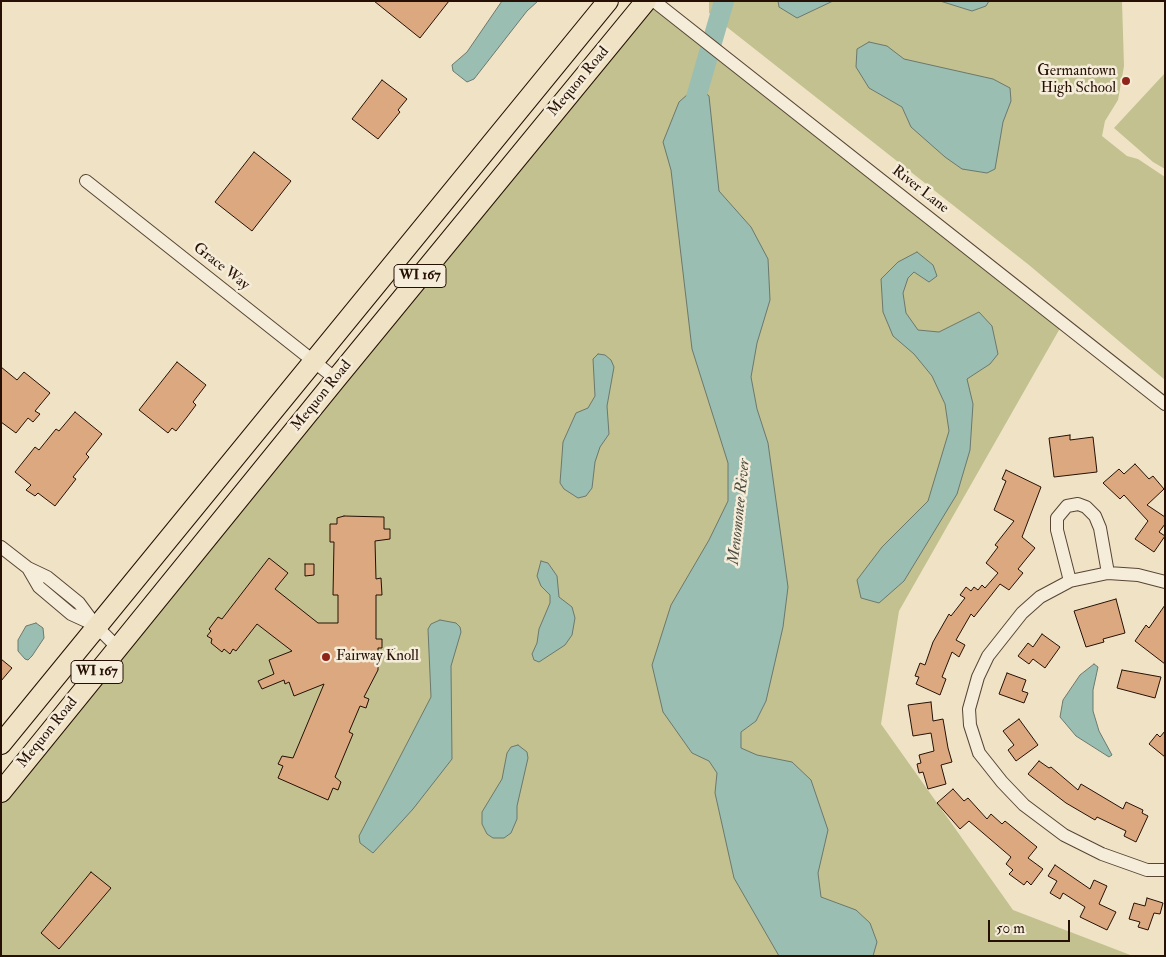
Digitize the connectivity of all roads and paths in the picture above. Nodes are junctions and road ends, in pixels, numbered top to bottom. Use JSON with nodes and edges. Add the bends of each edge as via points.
{"nodes":[{"id":1,"x":608,"y":1,"type":"edge"},
{"id":2,"x":646,"y":1,"type":"edge"},
{"id":3,"x":654,"y":1,"type":"edge"},
{"id":4,"x":483,"y":154,"type":"junction"},
{"id":5,"x":505,"y":172,"type":"junction"},
{"id":6,"x":86,"y":182,"type":"dead end"},
{"id":7,"x":315,"y":362,"type":"junction"},
{"id":8,"x":336,"y":379,"type":"junction"},
{"id":9,"x":1165,"y":404,"type":"edge"},
{"id":10,"x":1,"y":547,"type":"edge"},
{"id":11,"x":1108,"y":574,"type":"junction"},
{"id":12,"x":1070,"y":581,"type":"junction"},
{"id":13,"x":1165,"y":582,"type":"edge"},
{"id":14,"x":96,"y":626,"type":"junction"},
{"id":15,"x":117,"y":647,"type":"junction"},
{"id":16,"x":1,"y":744,"type":"edge"},
{"id":17,"x":1,"y":792,"type":"edge"},
{"id":18,"x":1165,"y":870,"type":"edge"}],
"edges":[{"from":1,"to":4,"type":"main road","name":"Mequon Road","number":"WI 167"},
{"from":2,"to":5,"type":"main road","name":"Mequon Road","number":"WI 167"},
{"from":3,"to":9,"type":"street","name":"River Lane"},
{"from":4,"to":5,"type":"main road"},
{"from":4,"to":7,"type":"main road","name":"Mequon Road","number":"WI 167"},
{"from":5,"to":8,"type":"main road","name":"Mequon Road","number":"WI 167"},
{"from":6,"to":7,"type":"street","name":"Grace Way"},
{"from":7,"to":8,"type":"street","name":"Grace Way"},
{"from":7,"to":14,"type":"main road","name":"Mequon Road","number":"WI 167"},
{"from":8,"to":15,"type":"main road","name":"Mequon Road","number":"WI 167"},
{"from":10,"to":14,"type":"street","via":[[28,568],[39,587],[71,614]]},
{"from":11,"to":12,"type":"street"},
{"from":11,"to":12,"type":"street","via":[[1095,516],[1078,504],[1067,506],[1057,518],[1057,530]]},
{"from":11,"to":13,"type":"street","via":[[1138,575]]},
{"from":12,"to":18,"type":"street","via":[[1040,597],[1022,612],[988,656],[969,709],[970,725],[979,753],[1024,805],[1064,835],[1102,854],[1147,870]]},
{"from":14,"to":15,"type":"street"},
{"from":14,"to":16,"type":"main road","name":"Mequon Road","number":"WI 167"},
{"from":15,"to":17,"type":"main road","name":"Mequon Road","number":"WI 167"}]}
